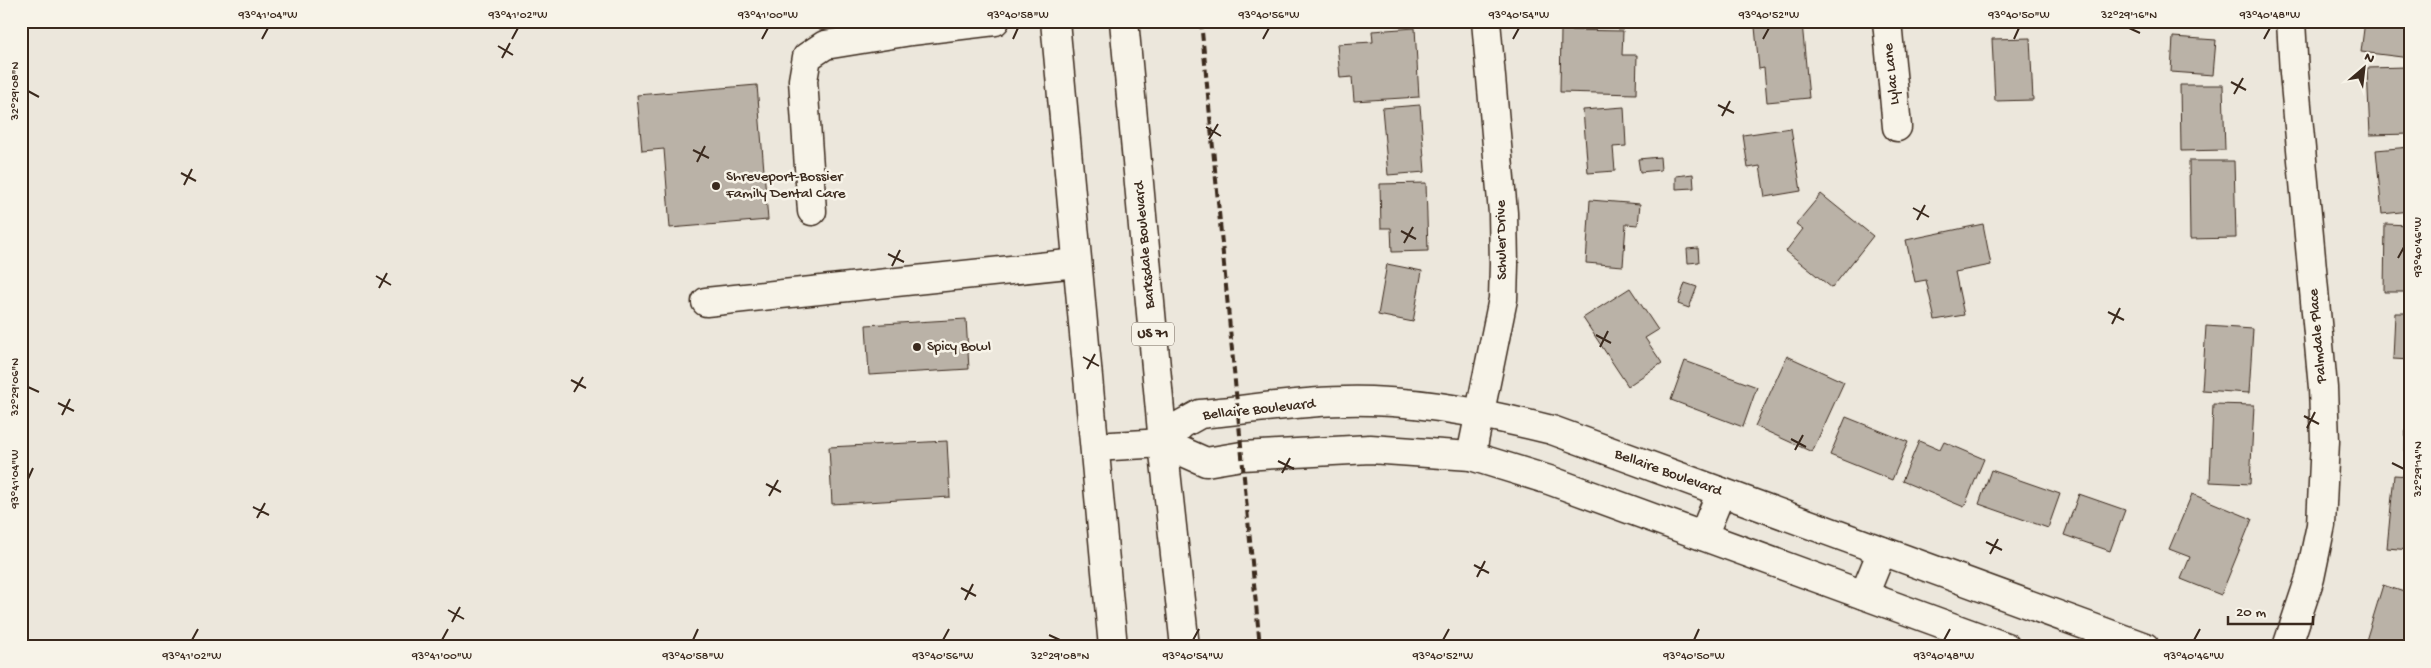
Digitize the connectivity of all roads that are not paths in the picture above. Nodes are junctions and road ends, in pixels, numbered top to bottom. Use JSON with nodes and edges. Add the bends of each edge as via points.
{"nodes":[{"id":1,"x":995,"y":21,"type":"edge"},
{"id":2,"x":1055,"y":21,"type":"edge"},
{"id":3,"x":1124,"y":21,"type":"edge"},
{"id":4,"x":1486,"y":21,"type":"edge"},
{"id":5,"x":1887,"y":21,"type":"edge"},
{"id":6,"x":2291,"y":21,"type":"edge"},
{"id":7,"x":1897,"y":126,"type":"dead end"},
{"id":8,"x":812,"y":211,"type":"dead end"},
{"id":9,"x":1077,"y":263,"type":"junction"},
{"id":10,"x":706,"y":302,"type":"dead end"},
{"id":11,"x":1482,"y":412,"type":"junction"},
{"id":12,"x":1163,"y":443,"type":"junction"},
{"id":13,"x":1095,"y":447,"type":"junction"},
{"id":14,"x":1471,"y":456,"type":"junction"},
{"id":15,"x":1721,"y":492,"type":"junction"},
{"id":16,"x":1702,"y":536,"type":"junction"},
{"id":17,"x":1882,"y":551,"type":"junction"},
{"id":18,"x":1864,"y":595,"type":"junction"},
{"id":19,"x":1113,"y":647,"type":"edge"},
{"id":20,"x":1185,"y":647,"type":"edge"},
{"id":21,"x":2006,"y":647,"type":"edge"},
{"id":22,"x":2145,"y":647,"type":"edge"},
{"id":23,"x":2287,"y":647,"type":"edge"}],
"edges":[{"from":1,"to":8,"type":"street","via":[[825,45],[807,57],[803,80]]},
{"from":2,"to":9,"type":"street"},
{"from":3,"to":12,"type":"street","name":"Barksdale Boulevard","number":"US 71"},
{"from":4,"to":11,"type":"street","name":"Schuler Drive","via":[[1504,264],[1502,299]]},
{"from":5,"to":7,"type":"street","name":"Lylac Lane"},
{"from":6,"to":23,"type":"street","name":"Palmdale Place","via":[[2325,441],[2321,525],[2310,578]]},
{"from":9,"to":10,"type":"street"},
{"from":9,"to":13,"type":"street"},
{"from":11,"to":12,"type":"street","name":"Bellaire Boulevard","via":[[1370,401],[1200,414],[1182,424]]},
{"from":11,"to":14,"type":"street","name":"Schuler Drive"},
{"from":11,"to":15,"type":"street","name":"Bellaire Boulevard","via":[[1552,430]]},
{"from":12,"to":13,"type":"street"},
{"from":12,"to":14,"type":"street","via":[[1206,462],[1242,456],[1370,449]]},
{"from":12,"to":20,"type":"street","name":"Barksdale Boulevard","number":"US 71"},
{"from":13,"to":19,"type":"street"},
{"from":14,"to":16,"type":"street","via":[[1549,480]]},
{"from":15,"to":16,"type":"street"},
{"from":15,"to":17,"type":"street","name":"Bellaire Boulevard"},
{"from":16,"to":18,"type":"street"},
{"from":17,"to":18,"type":"street"},
{"from":17,"to":22,"type":"street","name":"Bellaire Boulevard"},
{"from":18,"to":21,"type":"street"}]}
